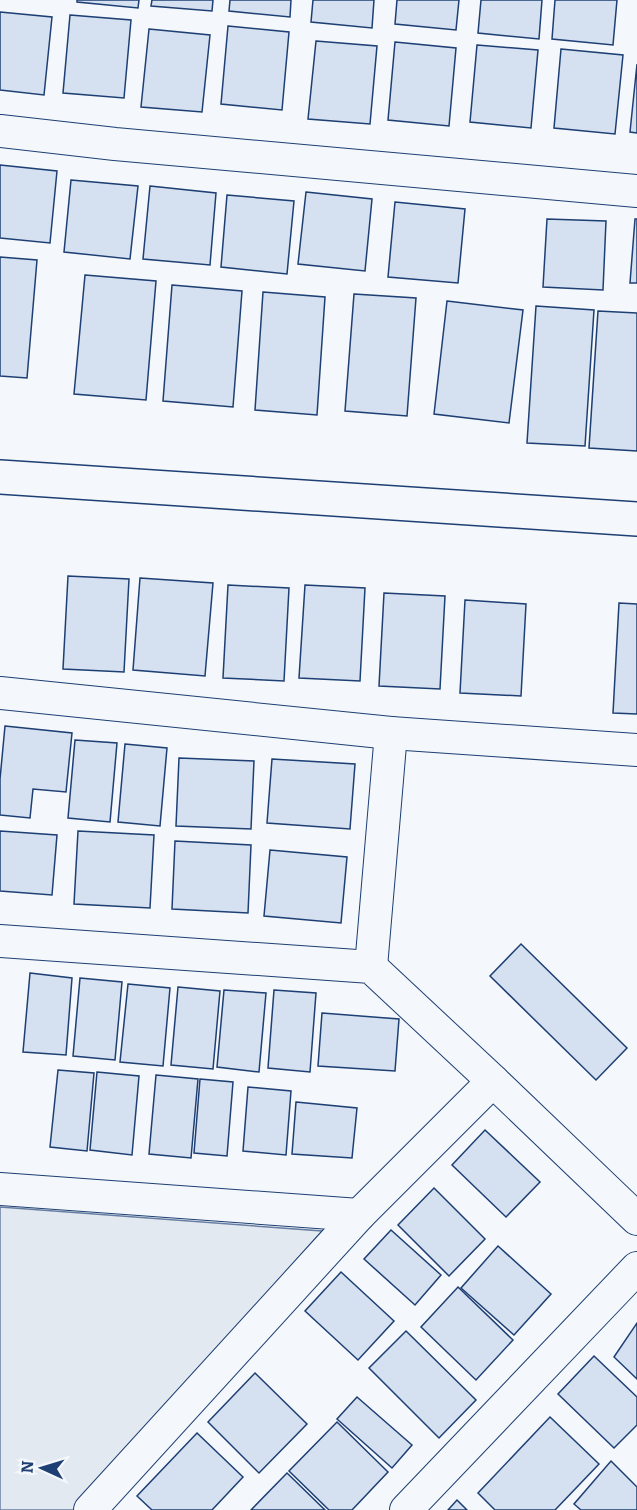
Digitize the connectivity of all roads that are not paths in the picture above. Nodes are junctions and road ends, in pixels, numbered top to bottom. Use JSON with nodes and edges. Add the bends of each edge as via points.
{"nodes":[{"id":1,"x":0,"y":131,"type":"edge"},
{"id":2,"x":637,"y":191,"type":"edge"},
{"id":3,"x":0,"y":477,"type":"edge"},
{"id":4,"x":637,"y":519,"type":"edge"},
{"id":5,"x":0,"y":693,"type":"edge"},
{"id":6,"x":391,"y":733,"type":"junction"},
{"id":7,"x":637,"y":750,"type":"edge"},
{"id":8,"x":0,"y":941,"type":"edge"},
{"id":9,"x":370,"y":967,"type":"junction"},
{"id":10,"x":494,"y":1081,"type":"junction"},
{"id":11,"x":0,"y":1189,"type":"edge"},
{"id":12,"x":359,"y":1215,"type":"junction"},
{"id":13,"x":637,"y":1220,"type":"edge"},
{"id":14,"x":637,"y":1268,"type":"edge"},
{"id":15,"x":90,"y":1510,"type":"edge"},
{"id":16,"x":406,"y":1510,"type":"edge"}],
"edges":[{"from":1,"to":2,"type":"street"},
{"from":3,"to":4,"type":"street"},
{"from":5,"to":6,"type":"street"},
{"from":6,"to":7,"type":"street"},
{"from":6,"to":9,"type":"street"},
{"from":8,"to":9,"type":"street"},
{"from":9,"to":10,"type":"street"},
{"from":10,"to":12,"type":"street"},
{"from":10,"to":13,"type":"street"},
{"from":11,"to":12,"type":"street"},
{"from":12,"to":15,"type":"street"},
{"from":14,"to":16,"type":"street"}]}
